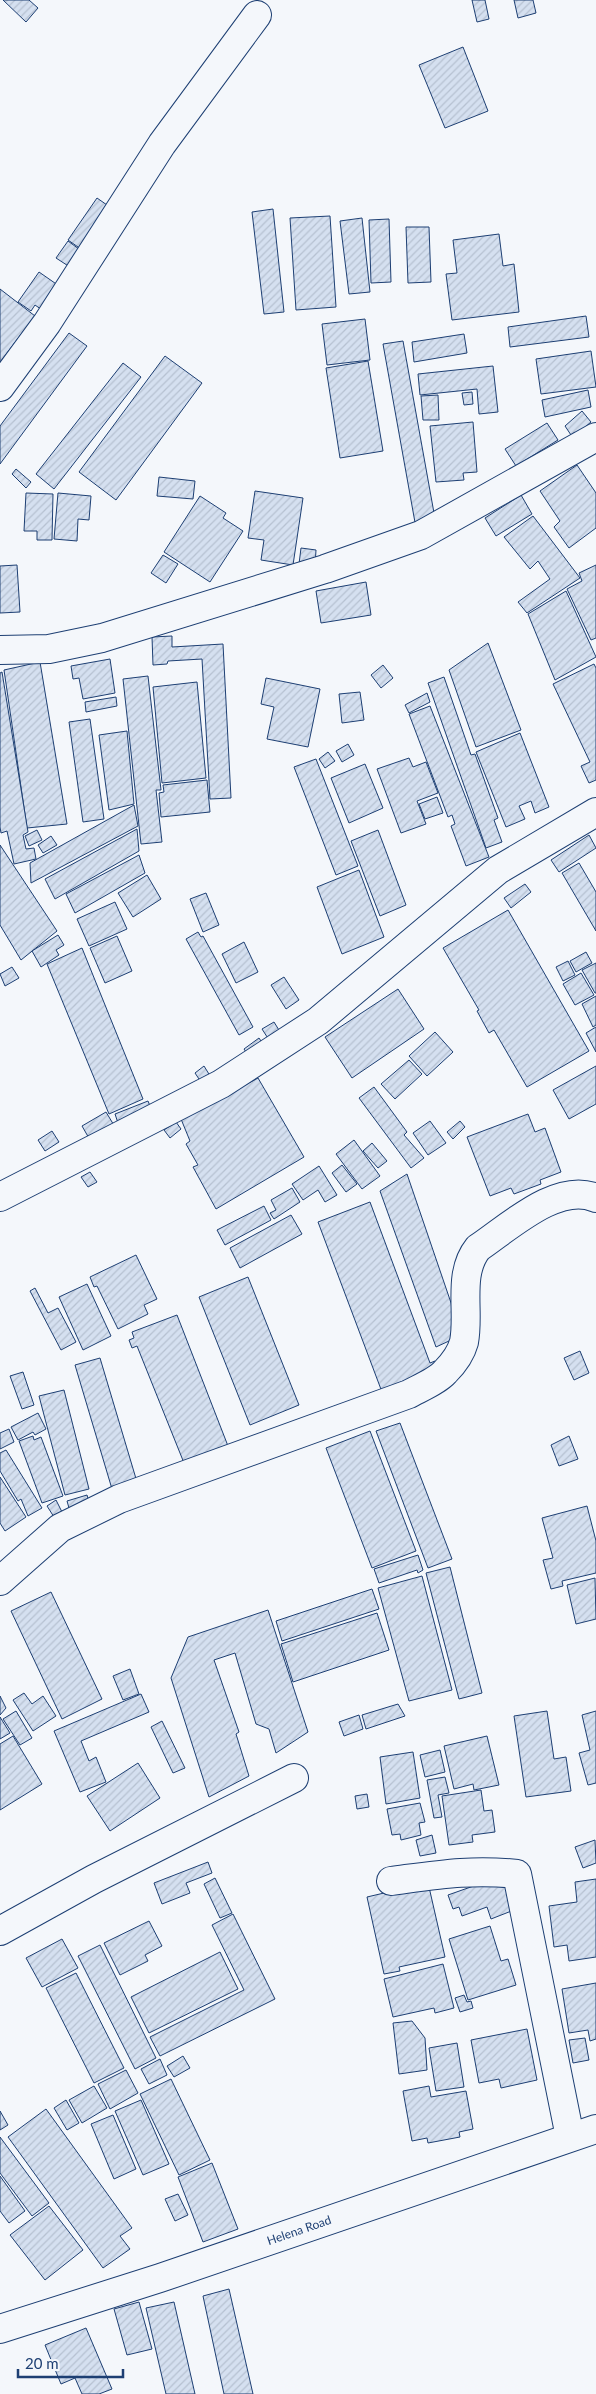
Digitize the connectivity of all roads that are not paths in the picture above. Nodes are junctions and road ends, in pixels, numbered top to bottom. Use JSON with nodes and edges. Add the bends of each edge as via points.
{"nodes":[{"id":1,"x":257,"y":15,"type":"dead end"},
{"id":2,"x":0,"y":387,"type":"edge"},
{"id":3,"x":596,"y":437,"type":"edge"},
{"id":4,"x":0,"y":650,"type":"edge"},
{"id":5,"x":596,"y":812,"type":"edge"},
{"id":6,"x":0,"y":1197,"type":"edge"},
{"id":7,"x":596,"y":1198,"type":"edge"},
{"id":8,"x":0,"y":1581,"type":"edge"},
{"id":9,"x":294,"y":1778,"type":"dead end"},
{"id":10,"x":391,"y":1881,"type":"dead end"},
{"id":11,"x":0,"y":1931,"type":"edge"},
{"id":12,"x":596,"y":2128,"type":"edge"},
{"id":13,"x":570,"y":2136,"type":"junction"},
{"id":14,"x":0,"y":2329,"type":"edge"}],
"edges":[{"from":1,"to":2,"type":"street","via":[[162,144],[47,323]]},
{"from":3,"to":4,"type":"street","via":[[421,535],[325,569],[102,638],[49,649]]},
{"from":5,"to":6,"type":"street","via":[[498,870],[318,1021],[230,1079]]},
{"from":7,"to":8,"type":"street","via":[[570,1194],[543,1204],[478,1248],[470,1258],[467,1274],[464,1343],[444,1374],[409,1394],[119,1499],[60,1528]]},
{"from":9,"to":11,"type":"street","via":[[94,1879]]},
{"from":10,"to":13,"type":"street","via":[[458,1872],[517,1874]]},
{"from":12,"to":13,"type":"street","name":"Helena Road"},
{"from":13,"to":14,"type":"street","name":"Helena Road","via":[[169,2275]]}]}
